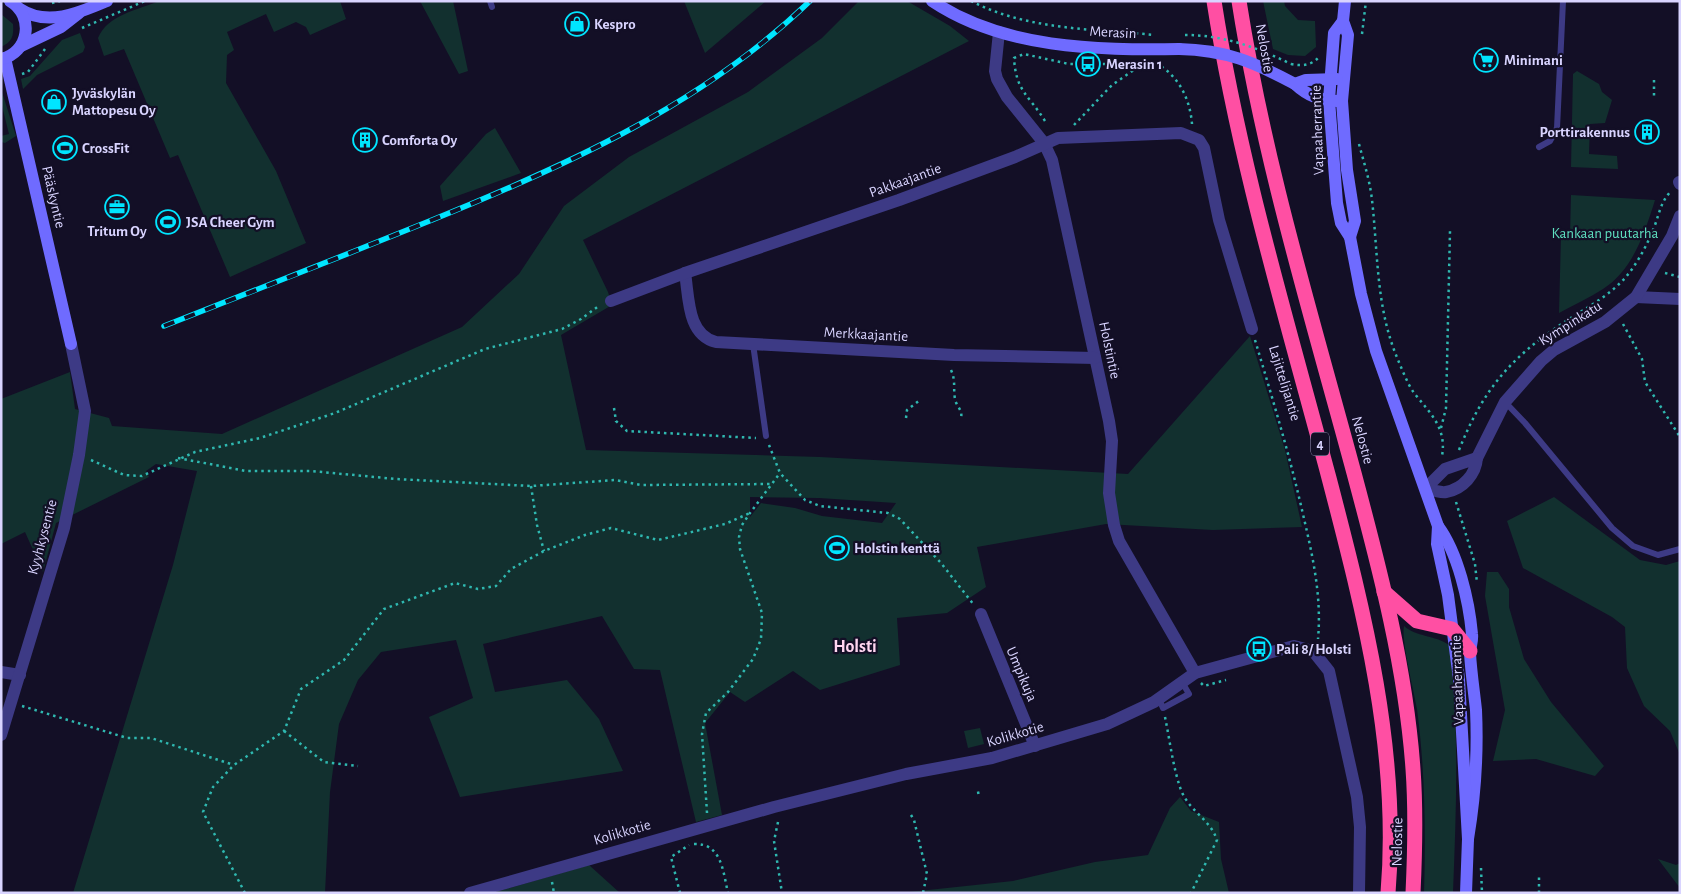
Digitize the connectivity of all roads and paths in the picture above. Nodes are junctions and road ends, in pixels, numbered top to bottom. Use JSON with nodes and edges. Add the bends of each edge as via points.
{"nodes":[{"id":1,"x":107,"y":1,"type":"edge"},
{"id":2,"x":145,"y":1,"type":"edge"},
{"id":3,"x":932,"y":1,"type":"edge"},
{"id":4,"x":970,"y":1,"type":"edge"},
{"id":5,"x":1214,"y":1,"type":"edge"},
{"id":6,"x":1239,"y":1,"type":"edge"},
{"id":7,"x":1345,"y":1,"type":"edge"},
{"id":8,"x":1366,"y":1,"type":"edge"},
{"id":9,"x":1563,"y":1,"type":"edge"},
{"id":10,"x":15,"y":5,"type":"edge"},
{"id":11,"x":80,"y":12,"type":"junction"},
{"id":12,"x":78,"y":30,"type":"dead end"},
{"id":13,"x":999,"y":32,"type":"junction"},
{"id":14,"x":1157,"y":35,"type":"dead end"},
{"id":15,"x":1362,"y":35,"type":"dead end"},
{"id":16,"x":21,"y":46,"type":"junction"},
{"id":17,"x":48,"y":46,"type":"dead end"},
{"id":18,"x":3,"y":58,"type":"edge"},
{"id":19,"x":1146,"y":61,"type":"dead end"},
{"id":20,"x":1152,"y":61,"type":"dead end"},
{"id":21,"x":1106,"y":64,"type":"dead end"},
{"id":22,"x":9,"y":78,"type":"junction"},
{"id":23,"x":1337,"y":79,"type":"junction"},
{"id":24,"x":1654,"y":80,"type":"dead end"},
{"id":25,"x":1295,"y":84,"type":"junction"},
{"id":26,"x":1654,"y":96,"type":"dead end"},
{"id":27,"x":1336,"y":101,"type":"junction"},
{"id":28,"x":1192,"y":136,"type":"junction"},
{"id":29,"x":1052,"y":141,"type":"junction"},
{"id":30,"x":1359,"y":142,"type":"dead end"},
{"id":31,"x":1539,"y":147,"type":"dead end"},
{"id":32,"x":1680,"y":182,"type":"edge"},
{"id":33,"x":1680,"y":216,"type":"edge"},
{"id":34,"x":1450,"y":230,"type":"dead end"},
{"id":35,"x":685,"y":273,"type":"junction"},
{"id":36,"x":1670,"y":276,"type":"dead end"},
{"id":37,"x":1680,"y":277,"type":"edge"},
{"id":38,"x":1604,"y":295,"type":"junction"},
{"id":39,"x":1636,"y":297,"type":"junction"},
{"id":40,"x":1680,"y":299,"type":"edge"},
{"id":41,"x":611,"y":301,"type":"joint"},
{"id":42,"x":1617,"y":312,"type":"junction"},
{"id":43,"x":1252,"y":329,"type":"joint"},
{"id":44,"x":71,"y":344,"type":"joint"},
{"id":45,"x":753,"y":344,"type":"junction"},
{"id":46,"x":1095,"y":358,"type":"junction"},
{"id":47,"x":951,"y":370,"type":"dead end"},
{"id":48,"x":920,"y":400,"type":"dead end"},
{"id":49,"x":1505,"y":402,"type":"junction"},
{"id":50,"x":614,"y":408,"type":"dead end"},
{"id":51,"x":906,"y":418,"type":"dead end"},
{"id":52,"x":961,"y":418,"type":"dead end"},
{"id":53,"x":1441,"y":429,"type":"junction"},
{"id":54,"x":766,"y":436,"type":"junction"},
{"id":55,"x":1680,"y":436,"type":"edge"},
{"id":56,"x":1458,"y":453,"type":"dead end"},
{"id":57,"x":78,"y":455,"type":"junction"},
{"id":58,"x":178,"y":458,"type":"junction"},
{"id":59,"x":1477,"y":458,"type":"junction"},
{"id":60,"x":1445,"y":469,"type":"junction"},
{"id":61,"x":780,"y":473,"type":"junction"},
{"id":62,"x":772,"y":484,"type":"junction"},
{"id":63,"x":531,"y":486,"type":"junction"},
{"id":64,"x":1426,"y":488,"type":"junction"},
{"id":65,"x":750,"y":513,"type":"junction"},
{"id":66,"x":1438,"y":526,"type":"junction"},
{"id":67,"x":1680,"y":549,"type":"edge"},
{"id":68,"x":544,"y":551,"type":"junction"},
{"id":69,"x":1384,"y":592,"type":"junction"},
{"id":70,"x":981,"y":614,"type":"joint"},
{"id":71,"x":1452,"y":629,"type":"junction"},
{"id":72,"x":1470,"y":650,"type":"junction"},
{"id":73,"x":1313,"y":651,"type":"junction"},
{"id":74,"x":1,"y":672,"type":"edge"},
{"id":75,"x":1195,"y":673,"type":"junction"},
{"id":76,"x":20,"y":675,"type":"junction"},
{"id":77,"x":11,"y":703,"type":"junction"},
{"id":78,"x":1161,"y":703,"type":"junction"},
{"id":79,"x":284,"y":731,"type":"junction"},
{"id":80,"x":1,"y":735,"type":"edge"},
{"id":81,"x":1035,"y":746,"type":"junction"},
{"id":82,"x":234,"y":765,"type":"junction"},
{"id":83,"x":358,"y":766,"type":"dead end"},
{"id":84,"x":983,"y":792,"type":"dead end"},
{"id":85,"x":977,"y":793,"type":"dead end"},
{"id":86,"x":910,"y":815,"type":"dead end"},
{"id":87,"x":778,"y":822,"type":"dead end"},
{"id":88,"x":710,"y":825,"type":"junction"},
{"id":89,"x":1468,"y":839,"type":"junction"},
{"id":90,"x":1539,"y":875,"type":"dead end"},
{"id":91,"x":245,"y":893,"type":"edge"},
{"id":92,"x":470,"y":893,"type":"edge"},
{"id":93,"x":680,"y":893,"type":"edge"},
{"id":94,"x":728,"y":893,"type":"edge"},
{"id":95,"x":782,"y":893,"type":"edge"},
{"id":96,"x":923,"y":893,"type":"edge"},
{"id":97,"x":1190,"y":893,"type":"edge"},
{"id":98,"x":1359,"y":893,"type":"edge"},
{"id":99,"x":1388,"y":893,"type":"edge"},
{"id":100,"x":1413,"y":893,"type":"edge"},
{"id":101,"x":1466,"y":893,"type":"edge"},
{"id":102,"x":1539,"y":893,"type":"edge"}],
"edges":[{"from":1,"to":11,"type":"street"},
{"from":2,"to":12,"type":"path"},
{"from":3,"to":13,"type":"street","name":"Merasin","via":[[961,18]]},
{"from":4,"to":14,"type":"path","via":[[995,13],[1030,23]]},
{"from":5,"to":99,"type":"highway","name":"Nelostie","number":"4","via":[[1249,175],[1356,584],[1372,660],[1387,774],[1390,833]]},
{"from":6,"to":69,"type":"highway","name":"Nelostie","number":"4","via":[[1273,167]]},
{"from":7,"to":23,"type":"street","name":"Vapaaherrantie","via":[[1343,20],[1334,33]]},
{"from":8,"to":15,"type":"path"},
{"from":9,"to":31,"type":"lane","via":[[1557,128],[1550,141]]},
{"from":10,"to":11,"type":"street","via":[[30,16],[46,19]]},
{"from":10,"to":16,"type":"street","via":[[26,23]]},
{"from":11,"to":16,"type":"street","via":[[62,27]]},
{"from":13,"to":25,"type":"street","name":"Merasin","bridge":true,"via":[[1026,40],[1121,50],[1206,49],[1258,64]]},
{"from":13,"to":29,"type":"street","name":"Holstintie","via":[[997,79],[1007,98]]},
{"from":16,"to":18,"type":"street"},
{"from":17,"to":22,"type":"path","via":[[28,72]]},
{"from":18,"to":22,"type":"street","name":"Pääskyntie"},
{"from":19,"to":29,"type":"path","via":[[1104,92]]},
{"from":20,"to":28,"type":"path","via":[[1172,75],[1183,91],[1190,109]]},
{"from":21,"to":29,"type":"path","via":[[1069,64],[1024,54],[1014,58],[1019,88],[1050,130]]},
{"from":22,"to":44,"type":"street","name":"Pääskyntie"},
{"from":23,"to":25,"type":"street","via":[[1306,80]]},
{"from":23,"to":27,"type":"street","name":"Vapaaherrantie"},
{"from":24,"to":26,"type":"path"},
{"from":25,"to":27,"type":"street","name":"Merasin","via":[[1306,94]]},
{"from":27,"to":64,"type":"street","name":"Vapaaherrantie","via":[[1337,204],[1341,223],[1350,237],[1369,329],[1384,377]]},
{"from":28,"to":29,"type":"street","name":"Pakkaajantie","via":[[1182,133]]},
{"from":28,"to":43,"type":"street","via":[[1199,140],[1206,156],[1219,220]]},
{"from":29,"to":35,"type":"street","name":"Pakkaajantie","via":[[895,202]]},
{"from":29,"to":46,"type":"street","name":"Holstintie","via":[[1052,160]]},
{"from":30,"to":53,"type":"path","via":[[1370,186],[1375,252],[1387,326],[1413,392],[1432,412]]},
{"from":32,"to":38,"type":"path","via":[[1662,201],[1640,256],[1624,278]]},
{"from":33,"to":39,"type":"street","name":"Kympinkatu","via":[[1672,236]]},
{"from":34,"to":53,"type":"path","via":[[1446,408]]},
{"from":35,"to":41,"type":"street","name":"Pakkaajantie"},
{"from":35,"to":45,"type":"street","name":"Merkkaajantie","via":[[692,317],[701,335],[716,342]]},
{"from":36,"to":37,"type":"path"},
{"from":38,"to":42,"type":"path"},
{"from":38,"to":56,"type":"path","via":[[1518,355],[1486,395]]},
{"from":39,"to":40,"type":"street"},
{"from":39,"to":42,"type":"street","name":"Kympinkatu"},
{"from":41,"to":58,"type":"path","via":[[562,329],[485,349],[335,413],[260,438]]},
{"from":42,"to":49,"type":"street","name":"Kympinkatu","via":[[1554,350]]},
{"from":42,"to":55,"type":"path","via":[[1642,359],[1645,382]]},
{"from":43,"to":73,"type":"path","name":"Lajittelijantie","via":[[1288,447],[1308,536],[1320,606],[1318,639]]},
{"from":44,"to":57,"type":"street","name":"Kyyhkysentie","via":[[85,411]]},
{"from":45,"to":46,"type":"street","name":"Merkkaajantie","via":[[954,355]]},
{"from":45,"to":54,"type":"lane"},
{"from":46,"to":75,"type":"street","name":"Holstintie","via":[[1112,441],[1109,493],[1114,525],[1125,553]]},
{"from":47,"to":52,"type":"path"},
{"from":48,"to":51,"type":"path","via":[[908,410]]},
{"from":49,"to":59,"type":"street","name":"Kympinkatu"},
{"from":49,"to":67,"type":"lane","via":[[1612,528],[1632,546],[1658,554]]},
{"from":50,"to":54,"type":"path","via":[[616,421],[627,431]]},
{"from":53,"to":60,"type":"path"},
{"from":54,"to":61,"type":"path"},
{"from":57,"to":58,"type":"path","via":[[134,476],[142,476]]},
{"from":57,"to":76,"type":"street","name":"Kyyhkysentie","via":[[64,528]]},
{"from":58,"to":63,"type":"path","via":[[246,471],[311,471],[396,480]]},
{"from":59,"to":60,"type":"street"},
{"from":59,"to":64,"type":"street","name":"Kympinkatu","via":[[1476,469],[1467,481],[1452,490],[1444,492]]},
{"from":60,"to":64,"type":"street"},
{"from":61,"to":62,"type":"path"},
{"from":61,"to":70,"type":"path","via":[[804,500],[820,506],[888,513],[900,519],[941,563]]},
{"from":62,"to":63,"type":"path","via":[[641,486],[615,480]]},
{"from":62,"to":65,"type":"path"},
{"from":63,"to":68,"type":"path","via":[[536,525]]},
{"from":64,"to":66,"type":"street","name":"Vapaaherrantie"},
{"from":65,"to":68,"type":"path","via":[[725,524],[658,540],[611,528]]},
{"from":65,"to":88,"type":"path","via":[[742,525],[740,549],[762,613],[761,639],[753,659],[728,692],[706,713],[702,751]]},
{"from":66,"to":71,"type":"street","name":"Vapaaherrantie"},
{"from":66,"to":72,"type":"street","name":"Vapaaherrantie","via":[[1449,541],[1470,617],[1473,637]]},
{"from":68,"to":79,"type":"path","via":[[511,569],[496,586],[478,589],[454,583],[384,609],[344,660],[301,689]]},
{"from":69,"to":71,"type":"highway","via":[[1417,621]]},
{"from":69,"to":100,"type":"highway","name":"Nelostie","number":"4","via":[[1413,768],[1416,830]]},
{"from":70,"to":81,"type":"street","name":"Umpikuja"},
{"from":71,"to":72,"type":"highway"},
{"from":71,"to":89,"type":"street","name":"Vapaaherrantie","via":[[1459,679]]},
{"from":72,"to":89,"type":"street","name":"Vapaaherrantie","via":[[1476,712],[1474,801]]},
{"from":73,"to":75,"type":"street","name":"Kolikkotie","via":[[1294,646]]},
{"from":73,"to":98,"type":"street","via":[[1329,670],[1357,797]]},
{"from":74,"to":76,"type":"street"},
{"from":75,"to":78,"type":"street","name":"Kolikkotie"},
{"from":76,"to":77,"type":"street","name":"Kyyhkysentie"},
{"from":77,"to":80,"type":"street","name":"Kyyhkysentie"},
{"from":77,"to":82,"type":"path","via":[[127,738],[151,738]]},
{"from":78,"to":81,"type":"street","name":"Kolikkotie"},
{"from":78,"to":97,"type":"path","via":[[1181,791],[1194,812],[1212,827],[1217,840]]},
{"from":79,"to":82,"type":"path"},
{"from":79,"to":83,"type":"path","via":[[324,762]]},
{"from":81,"to":88,"type":"street","name":"Kolikkotie","via":[[992,758],[906,774]]},
{"from":82,"to":91,"type":"path","via":[[213,787],[203,812]]},
{"from":84,"to":85,"type":"path"},
{"from":86,"to":96,"type":"path","via":[[927,874]]},
{"from":87,"to":95,"type":"path","via":[[774,841]]},
{"from":88,"to":92,"type":"street","name":"Kolikkotie"},
{"from":89,"to":101,"type":"street","name":"Vapaaherrantie"},
{"from":90,"to":102,"type":"path"},
{"from":93,"to":94,"type":"path","via":[[671,857],[691,844],[700,844],[719,855]]}]}
